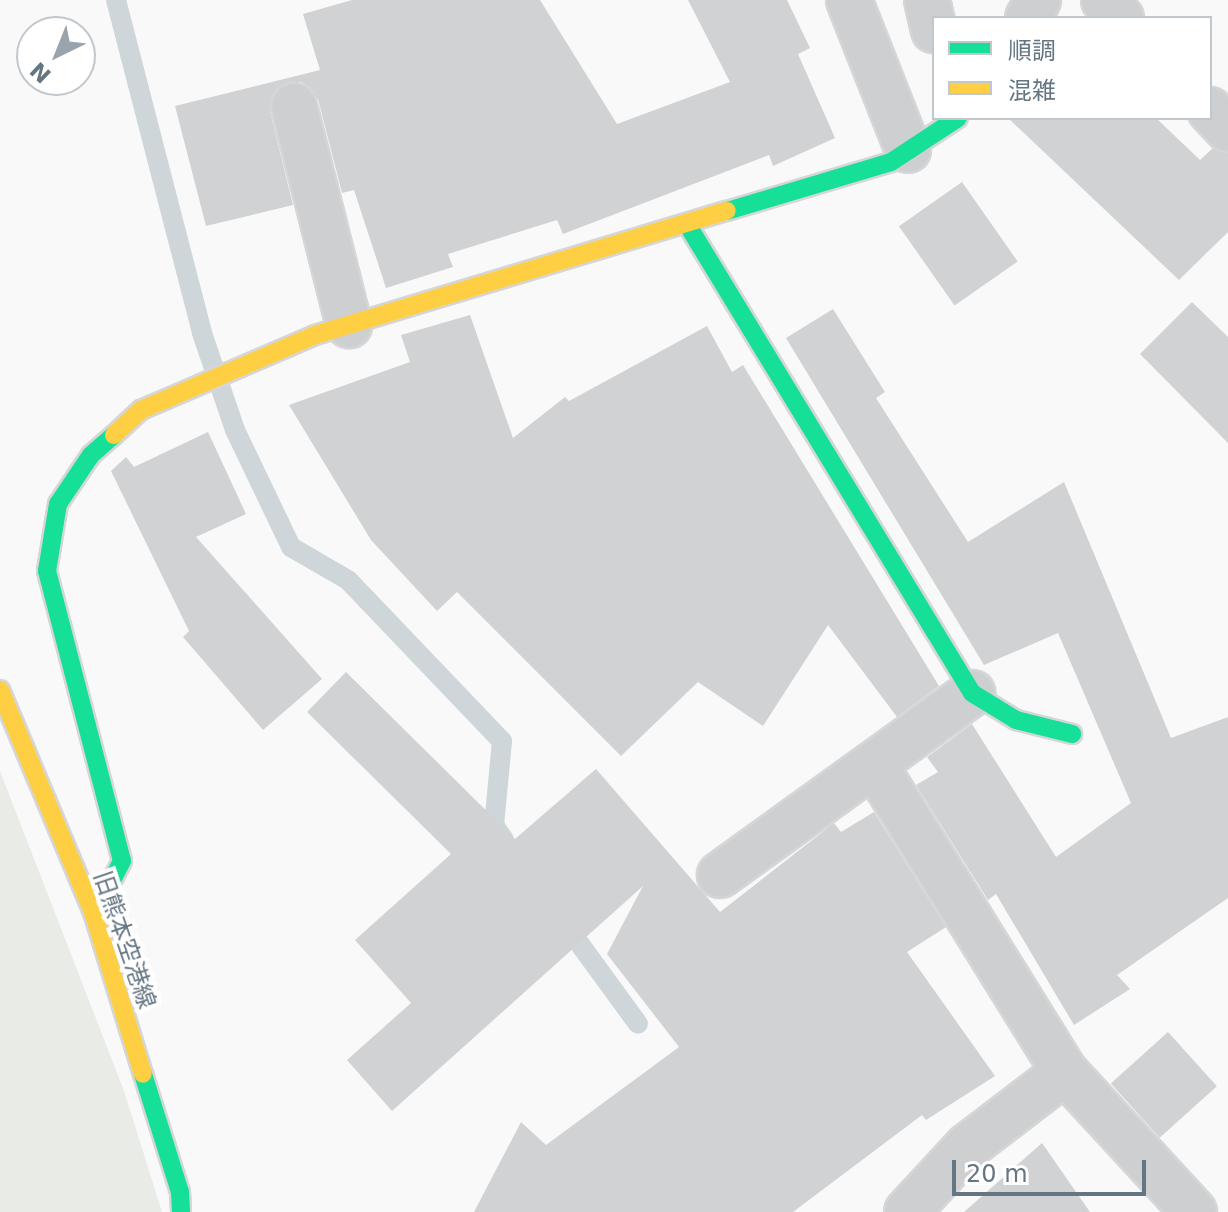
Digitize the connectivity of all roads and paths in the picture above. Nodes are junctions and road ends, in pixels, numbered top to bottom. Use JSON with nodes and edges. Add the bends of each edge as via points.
{"nodes":[{"id":1,"x":849,"y":0,"type":"edge"},
{"id":2,"x":927,"y":0,"type":"edge"},
{"id":3,"x":1104,"y":0,"type":"edge"},
{"id":4,"x":1119,"y":16,"type":"edge"},
{"id":5,"x":932,"y":21,"type":"edge"},
{"id":6,"x":294,"y":106,"type":"dead end"},
{"id":7,"x":1212,"y":112,"type":"edge"},
{"id":8,"x":955,"y":120,"type":"edge"},
{"id":9,"x":1228,"y":129,"type":"edge"},
{"id":10,"x":908,"y":150,"type":"junction"},
{"id":11,"x":687,"y":224,"type":"junction"},
{"id":12,"x":349,"y":325,"type":"junction"},
{"id":13,"x":0,"y":690,"type":"edge"},
{"id":14,"x":972,"y":693,"type":"junction"},
{"id":15,"x":1072,"y":734,"type":"dead end"},
{"id":16,"x":875,"y":766,"type":"junction"},
{"id":17,"x":720,"y":875,"type":"dead end"},
{"id":18,"x":94,"y":915,"type":"junction"},
{"id":19,"x":1065,"y":1072,"type":"junction"},
{"id":20,"x":181,"y":1212,"type":"edge"},
{"id":21,"x":907,"y":1212,"type":"edge"},
{"id":22,"x":1194,"y":1212,"type":"edge"}],
"edges":[{"from":1,"to":10,"type":"street"},
{"from":2,"to":5,"type":"street"},
{"from":3,"to":4,"type":"street"},
{"from":6,"to":12,"type":"street"},
{"from":7,"to":9,"type":"street"},
{"from":8,"to":10,"type":"street"},
{"from":10,"to":11,"type":"street","via":[[891,162]]},
{"from":11,"to":12,"type":"street"},
{"from":11,"to":14,"type":"street"},
{"from":12,"to":18,"type":"street","via":[[204,379],[141,410],[91,455],[58,504],[47,571],[122,861]]},
{"from":13,"to":18,"type":"street","name":"旧熊本空港線"},
{"from":14,"to":15,"type":"street","via":[[1016,720]]},
{"from":14,"to":16,"type":"street"},
{"from":16,"to":17,"type":"street"},
{"from":16,"to":19,"type":"street"},
{"from":18,"to":20,"type":"street","name":"旧熊本空港線","via":[[180,1192]]},
{"from":19,"to":21,"type":"street","via":[[967,1147]]},
{"from":19,"to":22,"type":"street"}]}
